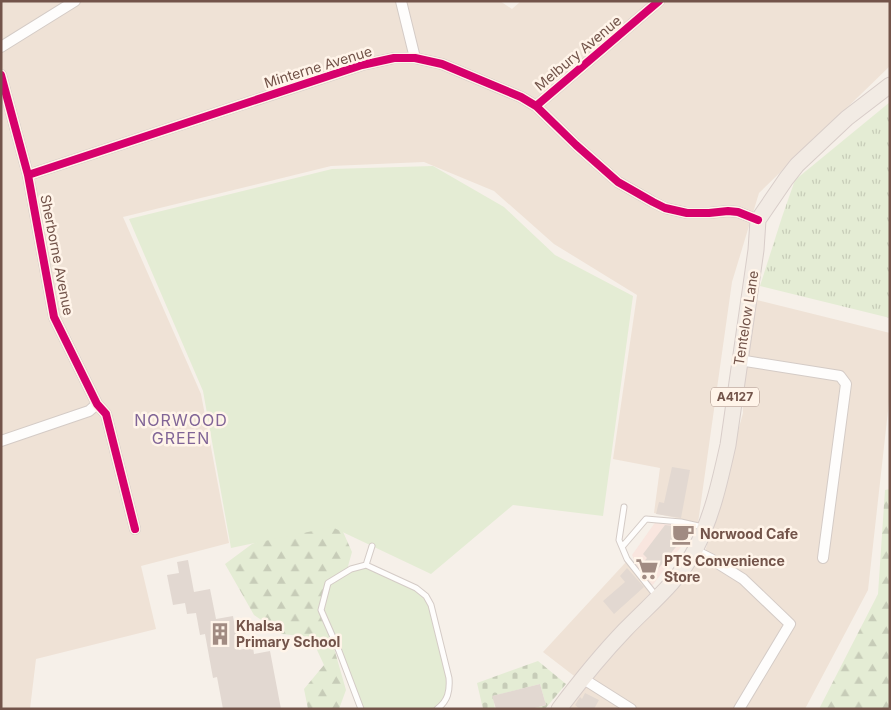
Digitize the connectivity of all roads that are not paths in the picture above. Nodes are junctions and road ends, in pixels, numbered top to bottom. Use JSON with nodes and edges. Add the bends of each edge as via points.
{"nodes":[{"id":1,"x":76,"y":1,"type":"edge"},
{"id":2,"x":401,"y":1,"type":"edge"},
{"id":3,"x":659,"y":1,"type":"edge"},
{"id":4,"x":1,"y":47,"type":"edge"},
{"id":5,"x":415,"y":58,"type":"junction"},
{"id":6,"x":1,"y":75,"type":"edge"},
{"id":7,"x":890,"y":85,"type":"edge"},
{"id":8,"x":536,"y":106,"type":"junction"},
{"id":9,"x":28,"y":175,"type":"junction"},
{"id":10,"x":758,"y":220,"type":"junction"},
{"id":11,"x":740,"y":360,"type":"junction"},
{"id":12,"x":97,"y":404,"type":"junction"},
{"id":13,"x":1,"y":441,"type":"edge"},
{"id":14,"x":624,"y":508,"type":"dead end"},
{"id":15,"x":705,"y":528,"type":"junction"},
{"id":16,"x":135,"y":530,"type":"dead end"},
{"id":17,"x":372,"y":546,"type":"dead end"},
{"id":18,"x":622,"y":547,"type":"junction"},
{"id":19,"x":694,"y":551,"type":"junction"},
{"id":20,"x":823,"y":558,"type":"dead end"},
{"id":21,"x":366,"y":565,"type":"junction"},
{"id":22,"x":658,"y":598,"type":"junction"},
{"id":23,"x":582,"y":678,"type":"junction"},
{"id":24,"x":361,"y":709,"type":"edge"},
{"id":25,"x":437,"y":709,"type":"edge"},
{"id":26,"x":559,"y":709,"type":"edge"},
{"id":27,"x":631,"y":709,"type":"edge"},
{"id":28,"x":739,"y":709,"type":"edge"}],
"edges":[{"from":1,"to":4,"type":"street"},
{"from":2,"to":5,"type":"street"},
{"from":3,"to":8,"type":"street","name":"Melbury Avenue"},
{"from":5,"to":8,"type":"street","name":"Minterne Avenue","via":[[442,64]]},
{"from":5,"to":9,"type":"street","name":"Minterne Avenue","via":[[394,58],[362,65]]},
{"from":6,"to":9,"type":"street","name":"Sherborne Avenue"},
{"from":7,"to":10,"type":"main road","via":[[797,165]]},
{"from":8,"to":10,"type":"street","name":"Minterne Avenue","via":[[618,182],[653,202],[687,213],[728,211]]},
{"from":9,"to":12,"type":"street","name":"Sherborne Avenue","via":[[54,317]]},
{"from":10,"to":11,"type":"main road","name":"Tentelow Lane","number":"A4127"},
{"from":11,"to":15,"type":"main road","name":"Tentelow Lane","number":"A4127","via":[[726,453]]},
{"from":11,"to":20,"type":"street","via":[[840,376],[846,384]]},
{"from":12,"to":13,"type":"street","via":[[89,412]]},
{"from":12,"to":16,"type":"street","name":"Sherborne Avenue","via":[[106,414]]},
{"from":14,"to":18,"type":"lane","via":[[619,540]]},
{"from":15,"to":18,"type":"lane","via":[[646,519]]},
{"from":15,"to":19,"type":"main road","name":"Tentelow Lane","number":"A4127"},
{"from":17,"to":21,"type":"lane"},
{"from":18,"to":22,"type":"lane","via":[[627,559]]},
{"from":19,"to":22,"type":"main road","name":"Tentelow Lane","number":"A4127"},
{"from":19,"to":28,"type":"street","via":[[743,579],[790,624]]},
{"from":21,"to":24,"type":"lane","via":[[351,569],[328,583],[321,610]]},
{"from":21,"to":25,"type":"lane","via":[[416,588],[431,605],[450,687],[448,696]]},
{"from":22,"to":23,"type":"main road","name":"Tentelow Lane","number":"A4127"},
{"from":23,"to":26,"type":"main road","name":"Tentelow Lane","number":"A4127"},
{"from":23,"to":27,"type":"street"}]}
